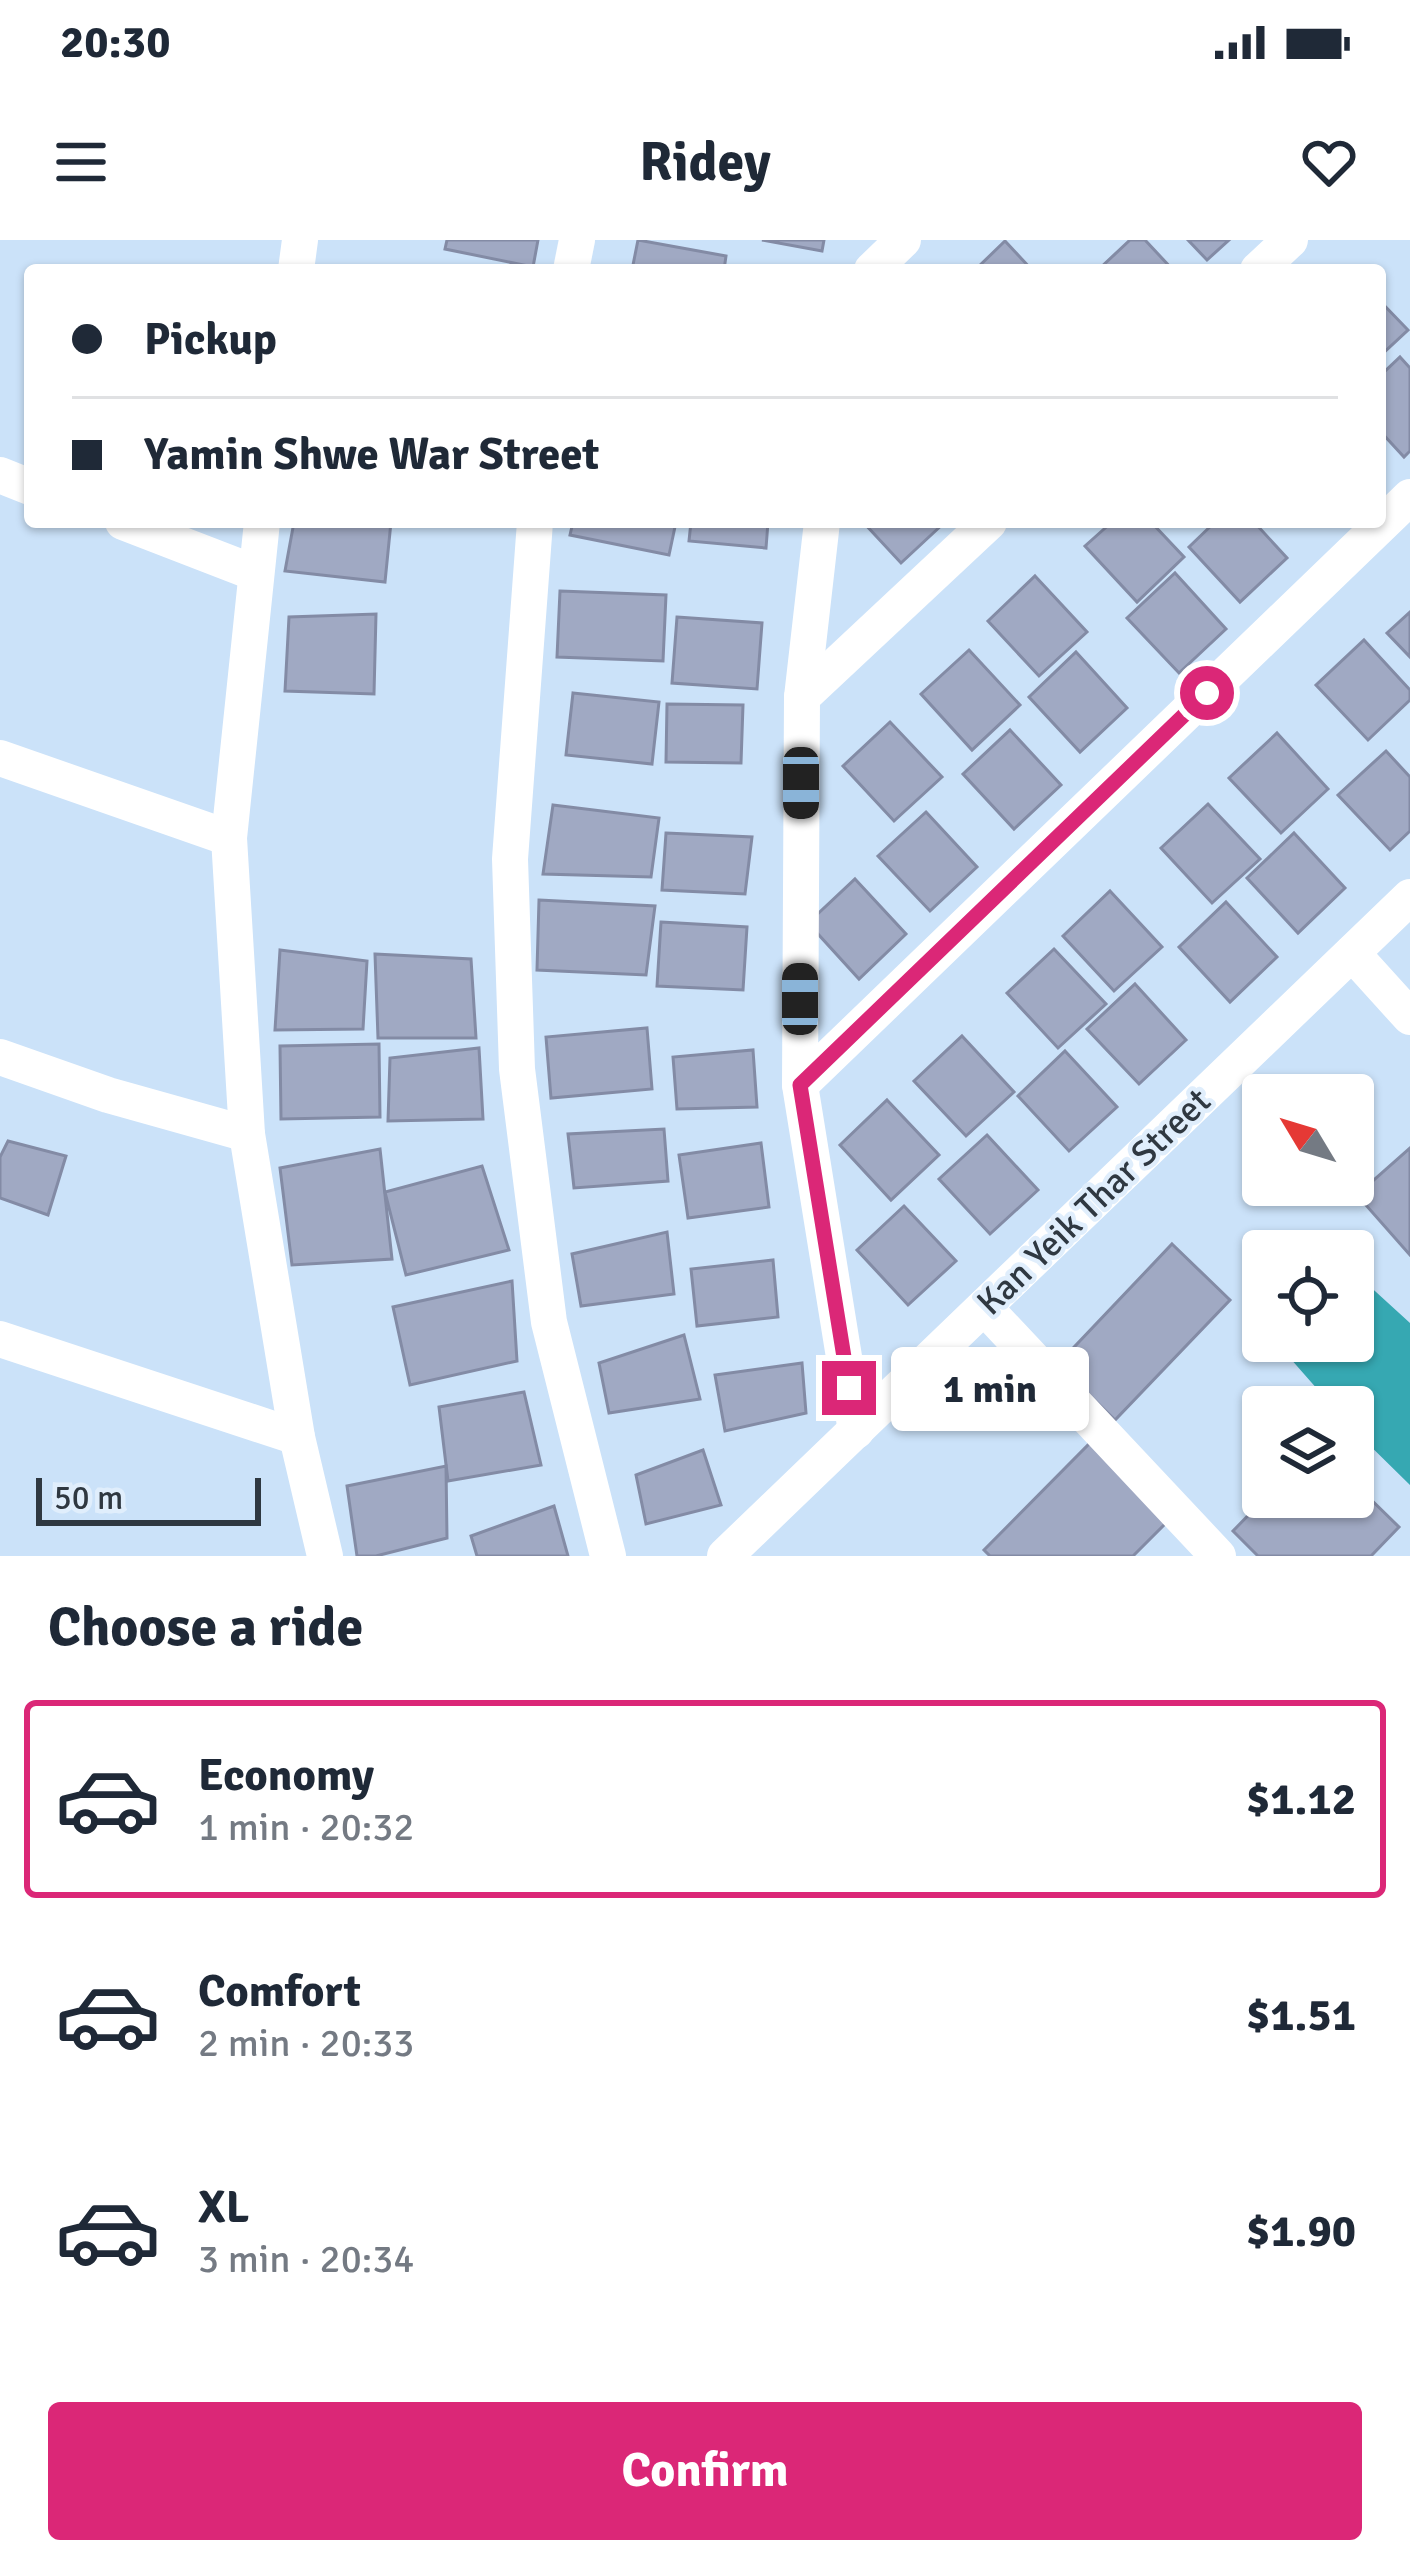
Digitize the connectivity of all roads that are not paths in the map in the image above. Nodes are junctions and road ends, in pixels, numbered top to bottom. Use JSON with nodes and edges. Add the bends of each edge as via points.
{"nodes":[{"id":1,"x":903,"y":240,"type":"edge"},
{"id":2,"x":1291,"y":240,"type":"edge"},
{"id":3,"x":878,"y":264,"type":"edge"},
{"id":4,"x":1265,"y":264,"type":"edge"},
{"id":5,"x":1410,"y":497,"type":"edge"},
{"id":6,"x":1386,"y":520,"type":"edge"},
{"id":7,"x":139,"y":528,"type":"edge"},
{"id":8,"x":261,"y":528,"type":"edge"},
{"id":9,"x":536,"y":528,"type":"edge"},
{"id":10,"x":821,"y":528,"type":"edge"},
{"id":11,"x":982,"y":528,"type":"edge"},
{"id":12,"x":1378,"y":528,"type":"edge"},
{"id":13,"x":255,"y":572,"type":"junction"},
{"id":14,"x":802,"y":697,"type":"junction"},
{"id":15,"x":0,"y":758,"type":"edge"},
{"id":16,"x":229,"y":838,"type":"junction"},
{"id":17,"x":1410,"y":898,"type":"edge"},
{"id":18,"x":1352,"y":953,"type":"junction"},
{"id":19,"x":1410,"y":1017,"type":"edge"},
{"id":20,"x":0,"y":1057,"type":"edge"},
{"id":21,"x":800,"y":1085,"type":"junction"},
{"id":22,"x":248,"y":1134,"type":"junction"},
{"id":23,"x":984,"y":1307,"type":"junction"},
{"id":24,"x":0,"y":1339,"type":"edge"},
{"id":25,"x":856,"y":1431,"type":"junction"},
{"id":26,"x":296,"y":1438,"type":"junction"},
{"id":27,"x":325,"y":1556,"type":"edge"},
{"id":28,"x":608,"y":1556,"type":"edge"},
{"id":29,"x":725,"y":1556,"type":"edge"},
{"id":30,"x":1218,"y":1556,"type":"edge"}],
"edges":[{"from":1,"to":3,"type":"street"},
{"from":2,"to":4,"type":"street"},
{"from":5,"to":6,"type":"street"},
{"from":7,"to":13,"type":"street"},
{"from":8,"to":13,"type":"street"},
{"from":9,"to":28,"type":"street","via":[[510,859],[517,1070],[549,1322]]},
{"from":10,"to":14,"type":"street"},
{"from":11,"to":14,"type":"street"},
{"from":12,"to":21,"type":"street"},
{"from":13,"to":16,"type":"street"},
{"from":14,"to":21,"type":"street"},
{"from":15,"to":16,"type":"street"},
{"from":16,"to":22,"type":"street"},
{"from":17,"to":18,"type":"street","name":"Kan Yeik Thar Street"},
{"from":18,"to":19,"type":"street"},
{"from":18,"to":23,"type":"street","name":"Kan Yeik Thar Street"},
{"from":20,"to":22,"type":"street"},
{"from":21,"to":25,"type":"street"},
{"from":22,"to":26,"type":"street"},
{"from":23,"to":25,"type":"street","name":"Kan Yeik Thar Street"},
{"from":23,"to":30,"type":"street"},
{"from":24,"to":26,"type":"street"},
{"from":25,"to":29,"type":"street","name":"Kan Yeik Thar Street"},
{"from":26,"to":27,"type":"street"}]}
